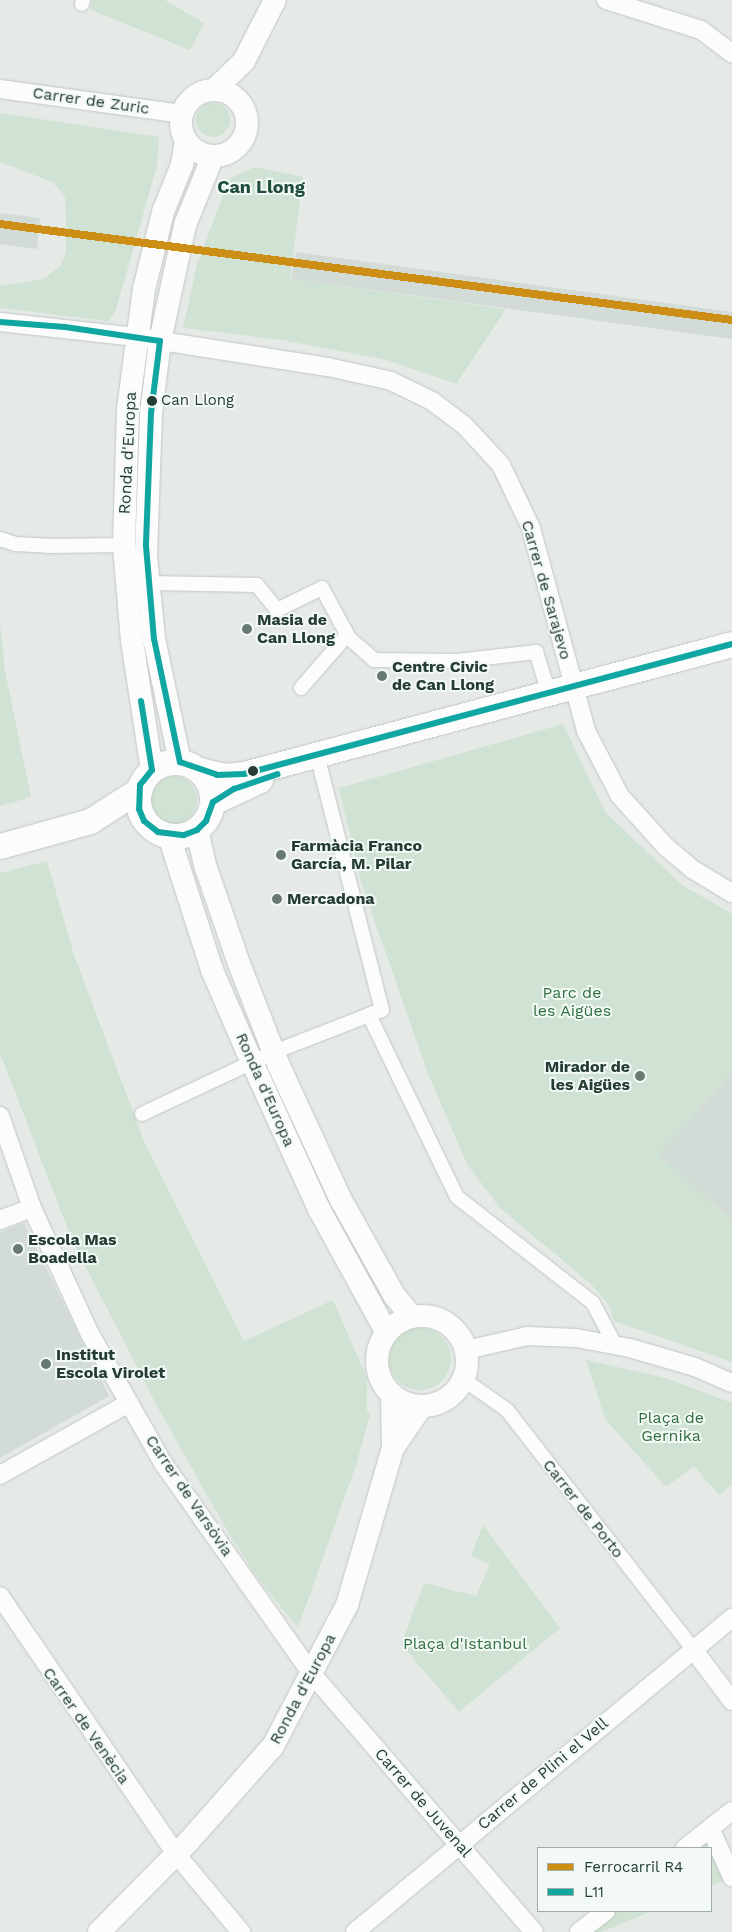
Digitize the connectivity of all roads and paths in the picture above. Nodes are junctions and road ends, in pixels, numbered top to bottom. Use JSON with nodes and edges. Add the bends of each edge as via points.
{"nodes":[{"id":1,"x":275,"y":0,"type":"edge"},
{"id":2,"x":606,"y":0,"type":"edge"},
{"id":3,"x":661,"y":0,"type":"edge"},
{"id":4,"x":678,"y":20,"type":"junction"},
{"id":5,"x":732,"y":53,"type":"edge"},
{"id":6,"x":244,"y":61,"type":"junction"},
{"id":7,"x":0,"y":88,"type":"edge"},
{"id":8,"x":214,"y":90,"type":"junction"},
{"id":9,"x":243,"y":107,"type":"junction"},
{"id":10,"x":183,"y":114,"type":"junction"},
{"id":11,"x":186,"y":141,"type":"junction"},
{"id":12,"x":213,"y":156,"type":"junction"},
{"id":13,"x":0,"y":322,"type":"edge"},
{"id":14,"x":136,"y":337,"type":"junction"},
{"id":15,"x":160,"y":341,"type":"junction"},
{"id":16,"x":0,"y":539,"type":"edge"},
{"id":17,"x":124,"y":545,"type":"junction"},
{"id":18,"x":149,"y":584,"type":"junction"},
{"id":19,"x":347,"y":635,"type":"junction"},
{"id":20,"x":732,"y":644,"type":"edge"},
{"id":21,"x":732,"y":652,"type":"edge"},
{"id":22,"x":301,"y":688,"type":"dead end"},
{"id":23,"x":574,"y":690,"type":"junction"},
{"id":24,"x":549,"y":693,"type":"junction"},
{"id":25,"x":319,"y":762,"type":"junction"},
{"id":26,"x":190,"y":766,"type":"junction"},
{"id":27,"x":146,"y":779,"type":"junction"},
{"id":28,"x":213,"y":802,"type":"junction"},
{"id":29,"x":90,"y":821,"type":"junction"},
{"id":30,"x":197,"y":830,"type":"junction"},
{"id":31,"x":160,"y":831,"type":"junction"},
{"id":32,"x":0,"y":846,"type":"edge"},
{"id":33,"x":732,"y":893,"type":"edge"},
{"id":34,"x":369,"y":1015,"type":"junction"},
{"id":35,"x":274,"y":1052,"type":"junction"},
{"id":36,"x":252,"y":1062,"type":"junction"},
{"id":37,"x":142,"y":1114,"type":"dead end"},
{"id":38,"x":0,"y":1116,"type":"edge"},
{"id":39,"x":32,"y":1208,"type":"junction"},
{"id":40,"x":0,"y":1220,"type":"edge"},
{"id":41,"x":412,"y":1317,"type":"junction"},
{"id":42,"x":386,"y":1333,"type":"junction"},
{"id":43,"x":615,"y":1345,"type":"junction"},
{"id":44,"x":466,"y":1350,"type":"junction"},
{"id":45,"x":463,"y":1379,"type":"junction"},
{"id":46,"x":732,"y":1383,"type":"edge"},
{"id":47,"x":392,"y":1395,"type":"junction"},
{"id":48,"x":129,"y":1403,"type":"junction"},
{"id":49,"x":422,"y":1406,"type":"junction"},
{"id":50,"x":393,"y":1448,"type":"junction"},
{"id":51,"x":0,"y":1475,"type":"edge"},
{"id":52,"x":0,"y":1596,"type":"edge"},
{"id":53,"x":732,"y":1618,"type":"edge"},
{"id":54,"x":693,"y":1650,"type":"junction"},
{"id":55,"x":312,"y":1674,"type":"junction"},
{"id":56,"x":732,"y":1701,"type":"edge"},
{"id":57,"x":732,"y":1811,"type":"edge"},
{"id":58,"x":710,"y":1828,"type":"junction"},
{"id":59,"x":458,"y":1845,"type":"junction"},
{"id":60,"x":686,"y":1847,"type":"edge"},
{"id":61,"x":176,"y":1854,"type":"junction"},
{"id":62,"x":732,"y":1877,"type":"edge"},
{"id":63,"x":605,"y":1912,"type":"edge"},
{"id":64,"x":99,"y":1932,"type":"edge"},
{"id":65,"x":241,"y":1932,"type":"edge"},
{"id":66,"x":355,"y":1932,"type":"edge"},
{"id":67,"x":534,"y":1932,"type":"edge"},
{"id":68,"x":579,"y":1932,"type":"edge"}],
"edges":[{"from":1,"to":6,"type":"street"},
{"from":2,"to":4,"type":"street"},
{"from":3,"to":4,"type":"street"},
{"from":4,"to":5,"type":"street","via":[[701,30]]},
{"from":6,"to":8,"type":"street"},
{"from":6,"to":9,"type":"street","via":[[240,89]]},
{"from":7,"to":10,"type":"street","name":"Carrer de Zuric"},
{"from":8,"to":9,"type":"street","via":[[231,95]]},
{"from":8,"to":10,"type":"street","via":[[194,97]]},
{"from":9,"to":12,"type":"street","via":[[247,126],[242,140],[232,152]]},
{"from":10,"to":11,"type":"street","name":"Ronda d'Europa","via":[[181,123]]},
{"from":11,"to":12,"type":"street","via":[[202,154]]},
{"from":11,"to":14,"type":"street","name":"Ronda d'Europa","via":[[182,165],[163,212]]},
{"from":12,"to":15,"type":"street","name":"Ronda d'Europa","via":[[186,225]]},
{"from":13,"to":14,"type":"street","name":"Carrer de Sarajevo"},
{"from":14,"to":15,"type":"street","name":"Carrer de Sarajevo"},
{"from":14,"to":17,"type":"street","name":"Ronda d'Europa","via":[[128,409]]},
{"from":15,"to":18,"type":"street","name":"Ronda d'Europa","via":[[151,413],[146,546]]},
{"from":15,"to":23,"type":"street","name":"Carrer de Sarajevo","via":[[328,367],[391,381],[432,401],[464,425],[501,465],[531,528]]},
{"from":16,"to":17,"type":"street","via":[[41,546]]},
{"from":17,"to":27,"type":"street","name":"Ronda d'Europa"},
{"from":18,"to":19,"type":"street","via":[[257,585],[277,610],[322,588]]},
{"from":18,"to":26,"type":"street","name":"Ronda d'Europa","via":[[154,639]]},
{"from":19,"to":22,"type":"street"},
{"from":19,"to":24,"type":"street","via":[[374,660],[457,661],[536,652]]},
{"from":20,"to":23,"type":"main road","via":[[615,675]]},
{"from":21,"to":23,"type":"main road"},
{"from":23,"to":24,"type":"main road"},
{"from":23,"to":25,"type":"main road"},
{"from":23,"to":33,"type":"street","name":"Carrer de Sarajevo","via":[[588,736],[620,796],[666,847]]},
{"from":24,"to":26,"type":"main road","via":[[244,774],[224,776]]},
{"from":25,"to":28,"type":"main road","via":[[253,782]]},
{"from":25,"to":34,"type":"street","via":[[382,1010]]},
{"from":26,"to":27,"type":"main road","via":[[168,762]]},
{"from":26,"to":28,"type":"main road","via":[[210,785]]},
{"from":27,"to":29,"type":"main road"},
{"from":27,"to":31,"type":"main road","via":[[139,809]]},
{"from":28,"to":30,"type":"main road","via":[[206,821]]},
{"from":29,"to":31,"type":"main road","via":[[124,821]]},
{"from":29,"to":32,"type":"main road"},
{"from":30,"to":31,"type":"main road","via":[[184,836]]},
{"from":30,"to":35,"type":"street","name":"Ronda d'Europa","via":[[209,878]]},
{"from":31,"to":36,"type":"street","name":"Ronda d'Europa","via":[[212,970]]},
{"from":34,"to":35,"type":"street"},
{"from":34,"to":43,"type":"street","via":[[457,1197],[593,1303]]},
{"from":35,"to":36,"type":"street"},
{"from":35,"to":41,"type":"street","name":"Ronda d'Europa","via":[[341,1200],[394,1295]]},
{"from":36,"to":37,"type":"street"},
{"from":36,"to":42,"type":"street","name":"Ronda d'Europa","via":[[319,1209]]},
{"from":38,"to":39,"type":"street","name":"Carrer de Varsòvia"},
{"from":39,"to":40,"type":"street"},
{"from":39,"to":48,"type":"street","name":"Carrer de Varsòvia","via":[[90,1334]]},
{"from":41,"to":42,"type":"street"},
{"from":41,"to":44,"type":"street","via":[[439,1320],[451,1327]]},
{"from":42,"to":47,"type":"street","via":[[377,1358],[378,1372]]},
{"from":43,"to":44,"type":"street","via":[[576,1338],[527,1336]]},
{"from":43,"to":46,"type":"street","via":[[695,1367]]},
{"from":44,"to":45,"type":"street"},
{"from":45,"to":49,"type":"street","via":[[446,1399]]},
{"from":45,"to":54,"type":"street","name":"Carrer de Porto","via":[[507,1410]]},
{"from":47,"to":49,"type":"street","via":[[412,1405]]},
{"from":47,"to":50,"type":"street","name":"Ronda d'Europa"},
{"from":48,"to":51,"type":"street"},
{"from":48,"to":55,"type":"street","name":"Carrer de Varsòvia","via":[[162,1462]]},
{"from":49,"to":50,"type":"street","name":"Ronda d'Europa"},
{"from":50,"to":55,"type":"street","name":"Ronda d'Europa","via":[[347,1606]]},
{"from":52,"to":61,"type":"street","name":"Carrer de Venècia"},
{"from":53,"to":54,"type":"street","name":"Carrer de Plini el Vell"},
{"from":54,"to":56,"type":"street"},
{"from":54,"to":59,"type":"street","name":"Carrer de Plini el Vell"},
{"from":55,"to":59,"type":"street","name":"Carrer de Juvenal"},
{"from":55,"to":61,"type":"street","name":"Ronda d'Europa","via":[[273,1746]]},
{"from":57,"to":58,"type":"street"},
{"from":58,"to":60,"type":"street"},
{"from":58,"to":62,"type":"street"},
{"from":59,"to":66,"type":"street","name":"Carrer de Plini el Vell"},
{"from":59,"to":67,"type":"street","name":"Carrer de Juvenal"},
{"from":61,"to":64,"type":"street","name":"Ronda d'Europa"},
{"from":61,"to":65,"type":"street","name":"Carrer de Venècia"},
{"from":63,"to":68,"type":"street"}]}
